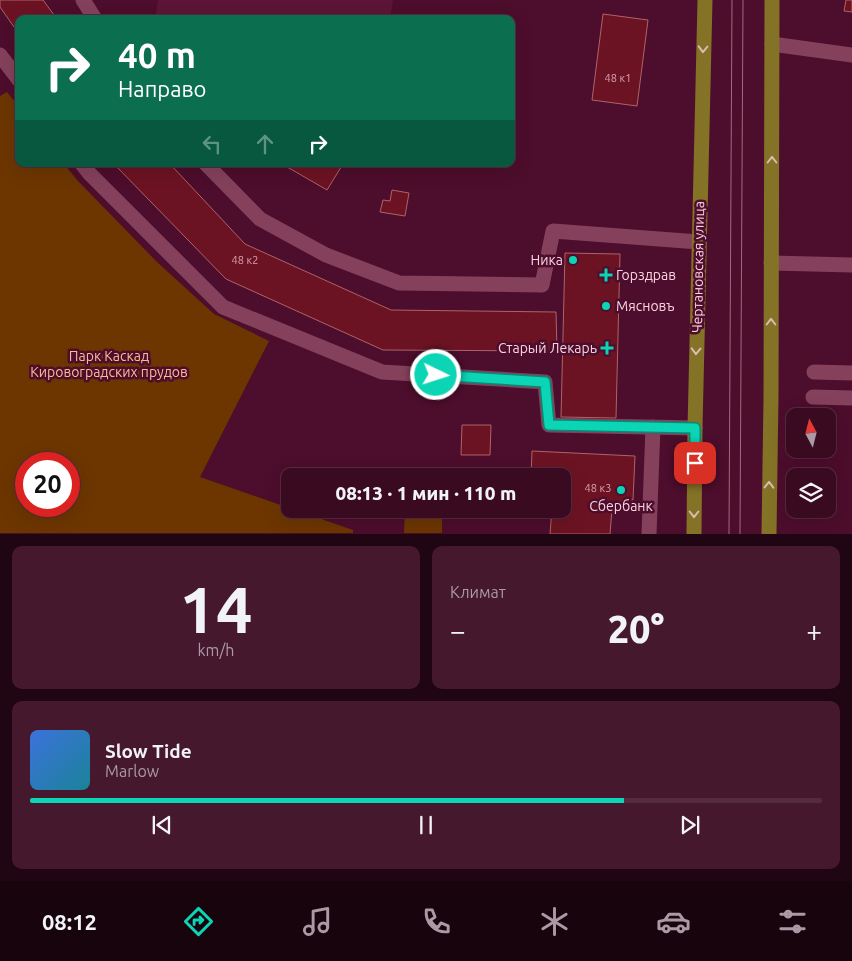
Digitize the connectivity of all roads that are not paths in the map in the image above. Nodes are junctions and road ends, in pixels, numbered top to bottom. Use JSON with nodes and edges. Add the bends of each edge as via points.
{"nodes":[{"id":1,"x":83,"y":0,"type":"edge"},
{"id":2,"x":705,"y":0,"type":"edge"},
{"id":3,"x":772,"y":0,"type":"edge"},
{"id":4,"x":92,"y":15,"type":"edge"},
{"id":5,"x":772,"y":44,"type":"junction"},
{"id":6,"x":0,"y":55,"type":"edge"},
{"id":7,"x":852,"y":55,"type":"edge"},
{"id":8,"x":15,"y":75,"type":"edge"},
{"id":9,"x":84,"y":167,"type":"edge"},
{"id":10,"x":209,"y":167,"type":"edge"},
{"id":11,"x":699,"y":242,"type":"junction"},
{"id":12,"x":772,"y":263,"type":"junction"},
{"id":13,"x":852,"y":265,"type":"edge"},
{"id":14,"x":814,"y":372,"type":"dead end"},
{"id":15,"x":852,"y":372,"type":"edge"},
{"id":16,"x":813,"y":397,"type":"dead end"},
{"id":17,"x":852,"y":398,"type":"edge"},
{"id":18,"x":653,"y":427,"type":"junction"},
{"id":19,"x":695,"y":428,"type":"junction"},
{"id":20,"x":649,"y":534,"type":"edge"},
{"id":21,"x":694,"y":534,"type":"edge"},
{"id":22,"x":769,"y":534,"type":"edge"}],
"edges":[{"from":1,"to":4,"type":"street"},
{"from":2,"to":11,"type":"main road","name":"Чертановская улица","one_way":true},
{"from":3,"to":5,"type":"main road"},
{"from":5,"to":7,"type":"street"},
{"from":12,"to":5,"type":"main road","one_way":true},
{"from":6,"to":8,"type":"street"},
{"from":9,"to":18,"type":"street","via":[[223,307],[382,372],[545,382],[549,425]]},
{"from":10,"to":11,"type":"street","via":[[260,219],[326,255],[399,283],[542,285],[553,230]]},
{"from":11,"to":19,"type":"main road","name":"Чертановская улица","one_way":true},
{"from":12,"to":13,"type":"street"},
{"from":22,"to":12,"type":"main road","one_way":true},
{"from":14,"to":15,"type":"street"},
{"from":16,"to":17,"type":"street"},
{"from":18,"to":19,"type":"street"},
{"from":18,"to":20,"type":"street"},
{"from":19,"to":21,"type":"main road","name":"Чертановская улица","one_way":true}]}
